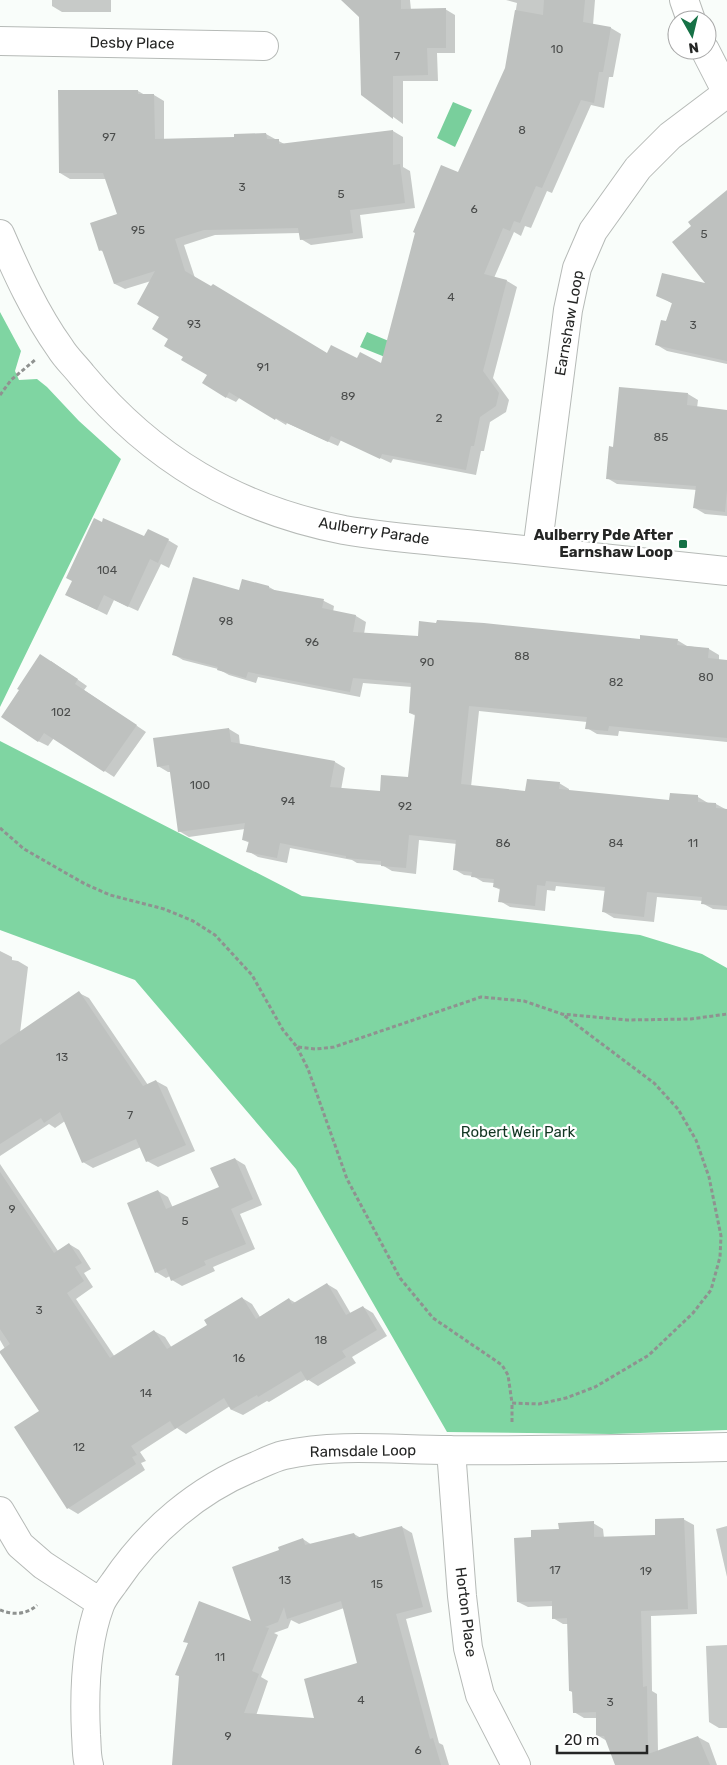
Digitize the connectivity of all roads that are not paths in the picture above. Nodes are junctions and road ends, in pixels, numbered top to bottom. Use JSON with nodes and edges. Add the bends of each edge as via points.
{"nodes":[{"id":1,"x":0,"y":41,"type":"edge"},
{"id":2,"x":264,"y":46,"type":"dead end"},
{"id":3,"x":710,"y":60,"type":"edge"},
{"id":4,"x":727,"y":93,"type":"edge"},
{"id":5,"x":0,"y":234,"type":"edge"},
{"id":6,"x":537,"y":551,"type":"junction"},
{"id":7,"x":727,"y":571,"type":"edge"},
{"id":8,"x":727,"y":1447,"type":"edge"},
{"id":9,"x":451,"y":1450,"type":"junction"},
{"id":10,"x":0,"y":1511,"type":"edge"},
{"id":11,"x":101,"y":1603,"type":"junction"},
{"id":12,"x":89,"y":1765,"type":"edge"},
{"id":13,"x":516,"y":1765,"type":"edge"}],
"edges":[{"from":1,"to":2,"type":"street","name":"Desby Place"},
{"from":3,"to":4,"type":"street"},
{"from":4,"to":6,"type":"street","name":"Earnshaw Loop","via":[[670,136],[638,168],[593,231],[577,268],[568,310]]},
{"from":5,"to":6,"type":"street","name":"Aulberry Parade","via":[[20,280],[61,350],[125,422],[194,474],[265,507],[344,530]]},
{"from":6,"to":7,"type":"street","name":"Aulberry Parade"},
{"from":8,"to":9,"type":"street","name":"Ramsdale Loop"},
{"from":9,"to":11,"type":"street","name":"Ramsdale Loop","via":[[322,1450],[283,1455],[246,1470],[211,1488],[181,1509],[125,1566]]},
{"from":9,"to":13,"type":"street","name":"Horton Place","via":[[468,1648],[480,1695]]},
{"from":10,"to":11,"type":"street","via":[[20,1545],[69,1584]]},
{"from":11,"to":12,"type":"street","name":"Ramsdale Loop","via":[[87,1668],[85,1716]]}]}
